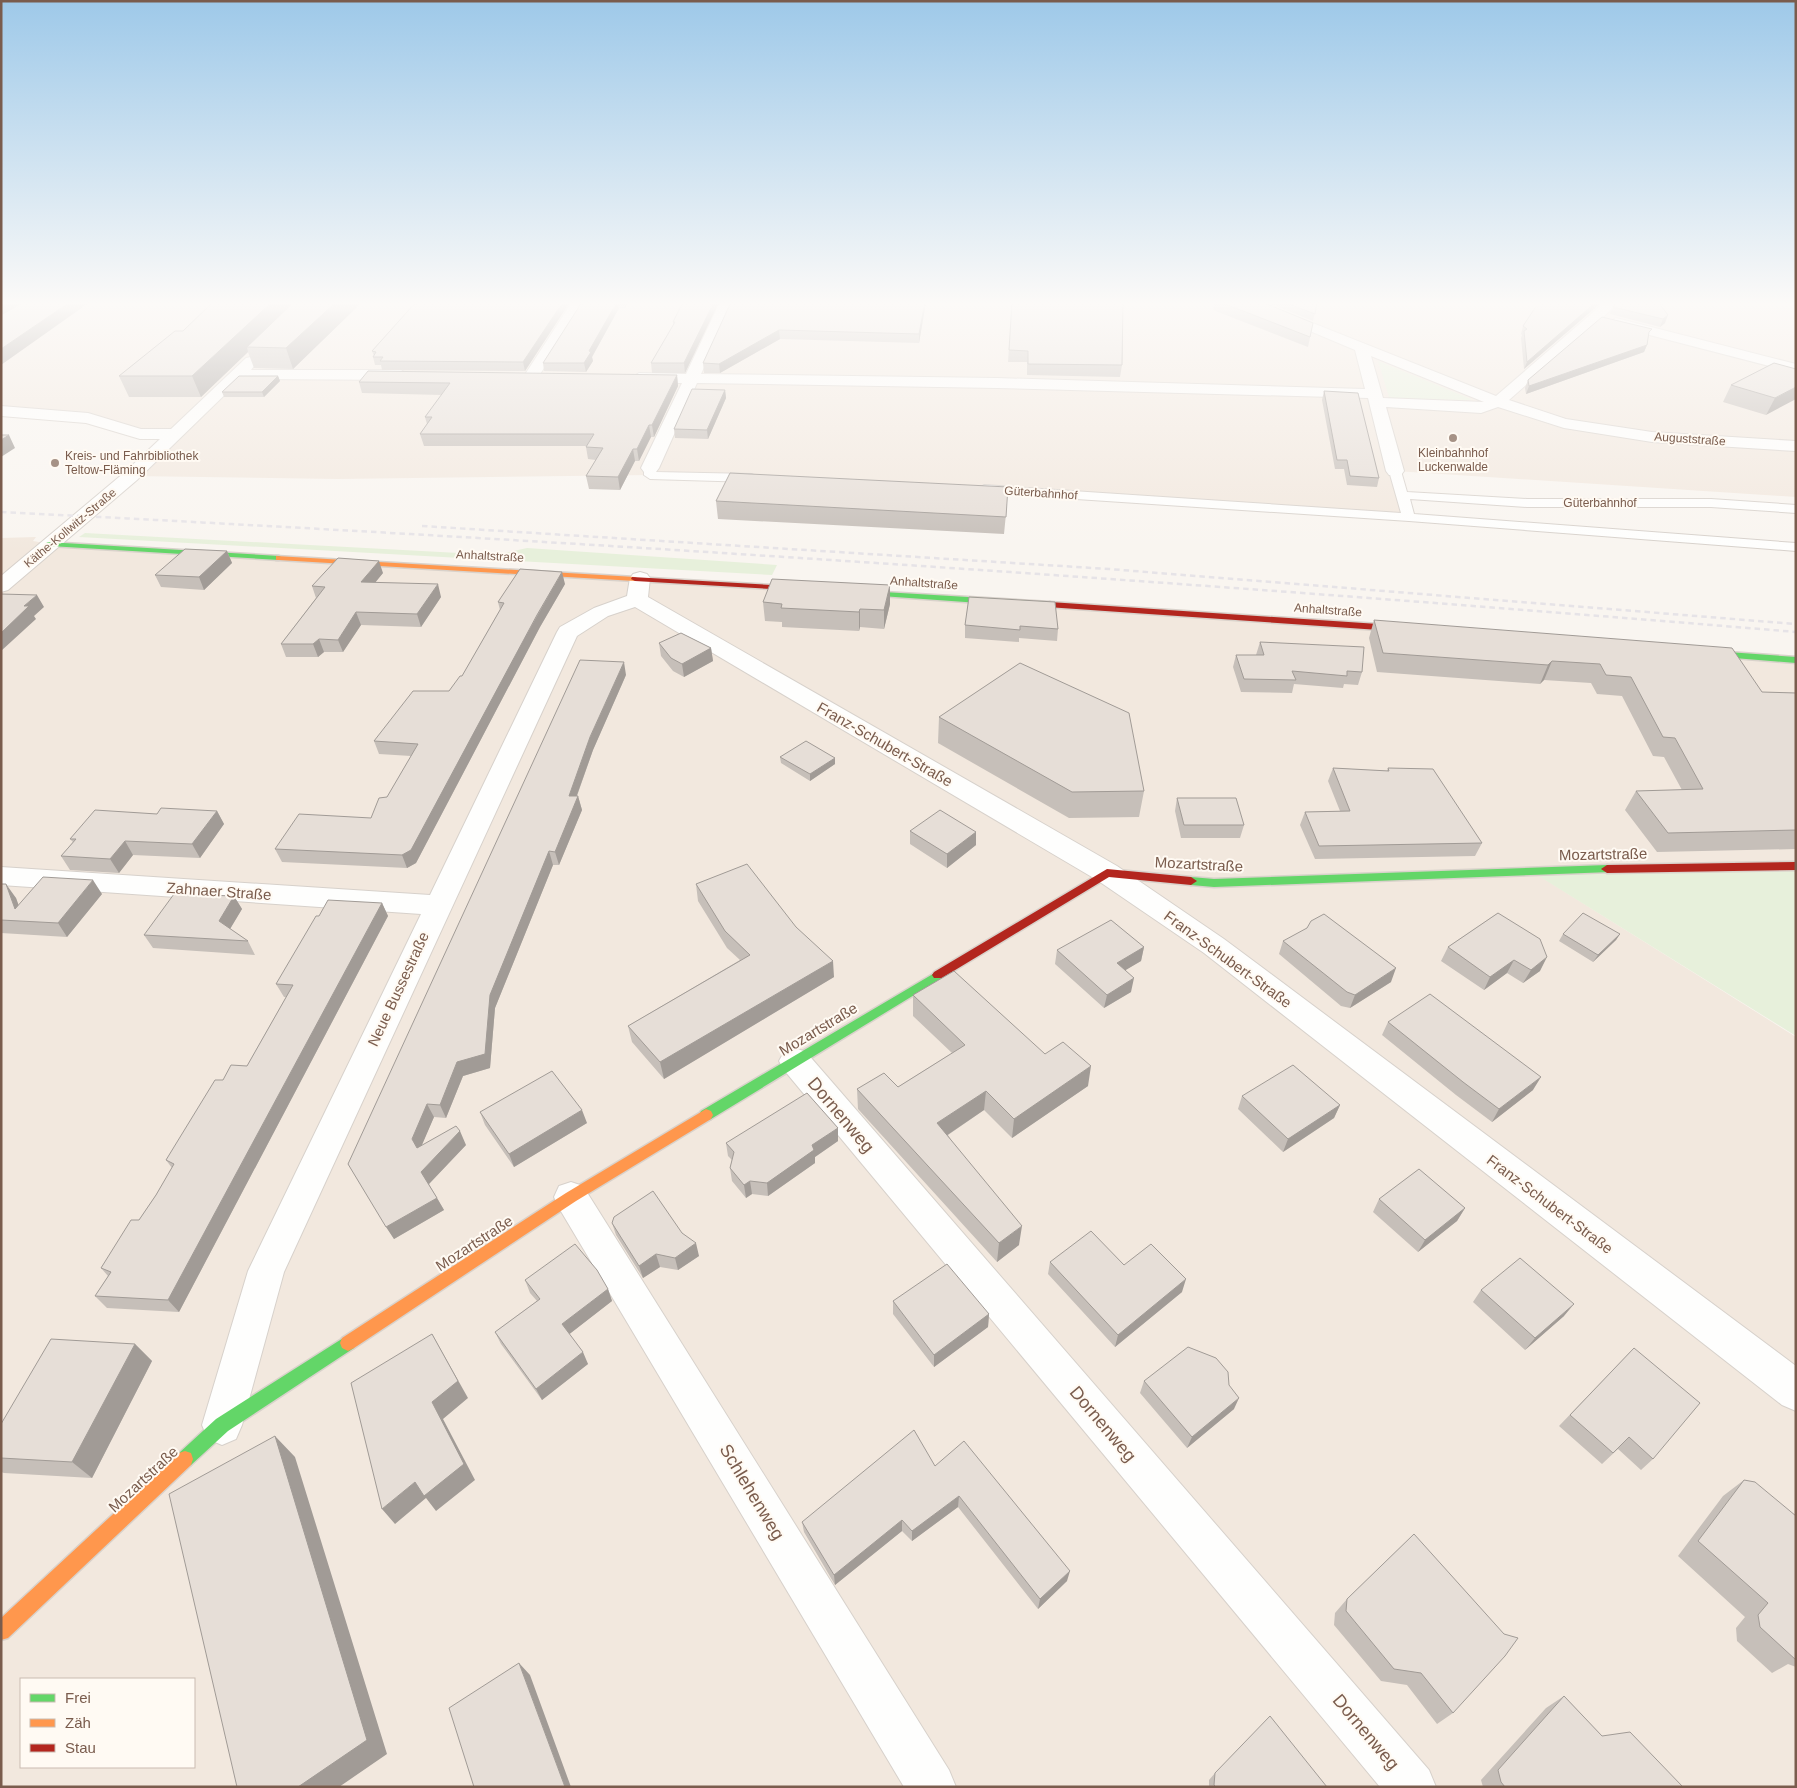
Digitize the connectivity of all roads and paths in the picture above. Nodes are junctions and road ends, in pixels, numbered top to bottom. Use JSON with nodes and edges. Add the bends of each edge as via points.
{"nodes":[{"id":1,"x":226,"y":385,"type":"edge"},
{"id":2,"x":689,"y":385,"type":"edge"},
{"id":3,"x":1058,"y":385,"type":"edge"},
{"id":4,"x":1372,"y":385,"type":"edge"},
{"id":5,"x":1456,"y":385,"type":"edge"},
{"id":6,"x":1517,"y":385,"type":"edge"},
{"id":7,"x":1375,"y":398,"type":"junction"},
{"id":8,"x":1498,"y":402,"type":"junction"},
{"id":9,"x":1,"y":411,"type":"edge"},
{"id":10,"x":175,"y":434,"type":"junction"},
{"id":11,"x":1796,"y":446,"type":"edge"},
{"id":12,"x":650,"y":468,"type":"joint"},
{"id":13,"x":1395,"y":471,"type":"joint"},
{"id":14,"x":764,"y":479,"type":"edge"},
{"id":15,"x":971,"y":488,"type":"edge"},
{"id":16,"x":1404,"y":494,"type":"junction"},
{"id":17,"x":1796,"y":509,"type":"edge"},
{"id":18,"x":1409,"y":517,"type":"junction"},
{"id":19,"x":50,"y":544,"type":"junction"},
{"id":20,"x":1796,"y":547,"type":"edge"},
{"id":21,"x":1,"y":586,"type":"edge"},
{"id":22,"x":638,"y":588,"type":"junction"},
{"id":23,"x":818,"y":590,"type":"edge"},
{"id":24,"x":838,"y":591,"type":"edge"},
{"id":25,"x":1423,"y":631,"type":"edge"},
{"id":26,"x":1688,"y":652,"type":"edge"},
{"id":27,"x":1796,"y":660,"type":"edge"},
{"id":28,"x":1796,"y":866,"type":"edge"},
{"id":29,"x":1107,"y":873,"type":"junction"},
{"id":30,"x":1,"y":876,"type":"edge"},
{"id":31,"x":437,"y":905,"type":"junction"},
{"id":32,"x":795,"y":1061,"type":"junction"},
{"id":33,"x":571,"y":1197,"type":"junction"},
{"id":34,"x":1796,"y":1391,"type":"edge"},
{"id":35,"x":222,"y":1425,"type":"junction"},
{"id":36,"x":1,"y":1631,"type":"edge"},
{"id":37,"x":932,"y":1787,"type":"edge"},
{"id":38,"x":1412,"y":1787,"type":"edge"}],
"edges":[{"from":1,"to":10,"type":"street","name":"Käthe-Kollwitz-Straße"},
{"from":2,"to":12,"type":"street"},
{"from":3,"to":7,"type":"street"},
{"from":4,"to":7,"type":"street"},
{"from":5,"to":8,"type":"street","name":"Auguststraße"},
{"from":6,"to":8,"type":"street"},
{"from":7,"to":8,"type":"street","via":[[1481,408]]},
{"from":7,"to":13,"type":"street"},
{"from":8,"to":11,"type":"street","name":"Auguststraße","via":[[1564,424],[1652,437]]},
{"from":9,"to":10,"type":"street","via":[[88,418],[140,434]]},
{"from":10,"to":19,"type":"street","name":"Käthe-Kollwitz-Straße"},
{"from":12,"to":14,"type":"lane","via":[[650,475]]},
{"from":13,"to":16,"type":"lane"},
{"from":15,"to":18,"type":"lane","name":"Güterbahnhof"},
{"from":16,"to":17,"type":"lane","name":"Güterbahnhof","via":[[1527,503],[1711,503]]},
{"from":16,"to":18,"type":"lane"},
{"from":18,"to":20,"type":"lane","name":"Güterbahnhof"},
{"from":19,"to":21,"type":"street","name":"Käthe-Kollwitz-Straße"},
{"from":19,"to":22,"type":"street","name":"Anhaltstraße"},
{"from":22,"to":23,"type":"street","name":"Anhaltstraße"},
{"from":22,"to":29,"type":"street","name":"Franz-Schubert-Straße"},
{"from":22,"to":31,"type":"street","name":"Neue Bussestraße","via":[[568,632]]},
{"from":24,"to":25,"type":"street","name":"Anhaltstraße"},
{"from":26,"to":27,"type":"street"},
{"from":28,"to":29,"type":"street","name":"Mozartstraße","via":[[1529,870],[1214,882]]},
{"from":29,"to":32,"type":"street","name":"Mozartstraße"},
{"from":29,"to":34,"type":"street","name":"Franz-Schubert-Straße","via":[[1214,946]]},
{"from":30,"to":31,"type":"street","name":"Zahnaer Straße"},
{"from":31,"to":35,"type":"street","name":"Neue Bussestraße","via":[[266,1271]]},
{"from":32,"to":33,"type":"street","name":"Mozartstraße"},
{"from":32,"to":38,"type":"street","name":"Dornenweg"},
{"from":33,"to":35,"type":"street","name":"Mozartstraße"},
{"from":33,"to":37,"type":"street","name":"Schlehenweg"},
{"from":35,"to":36,"type":"street","name":"Mozartstraße"}]}
